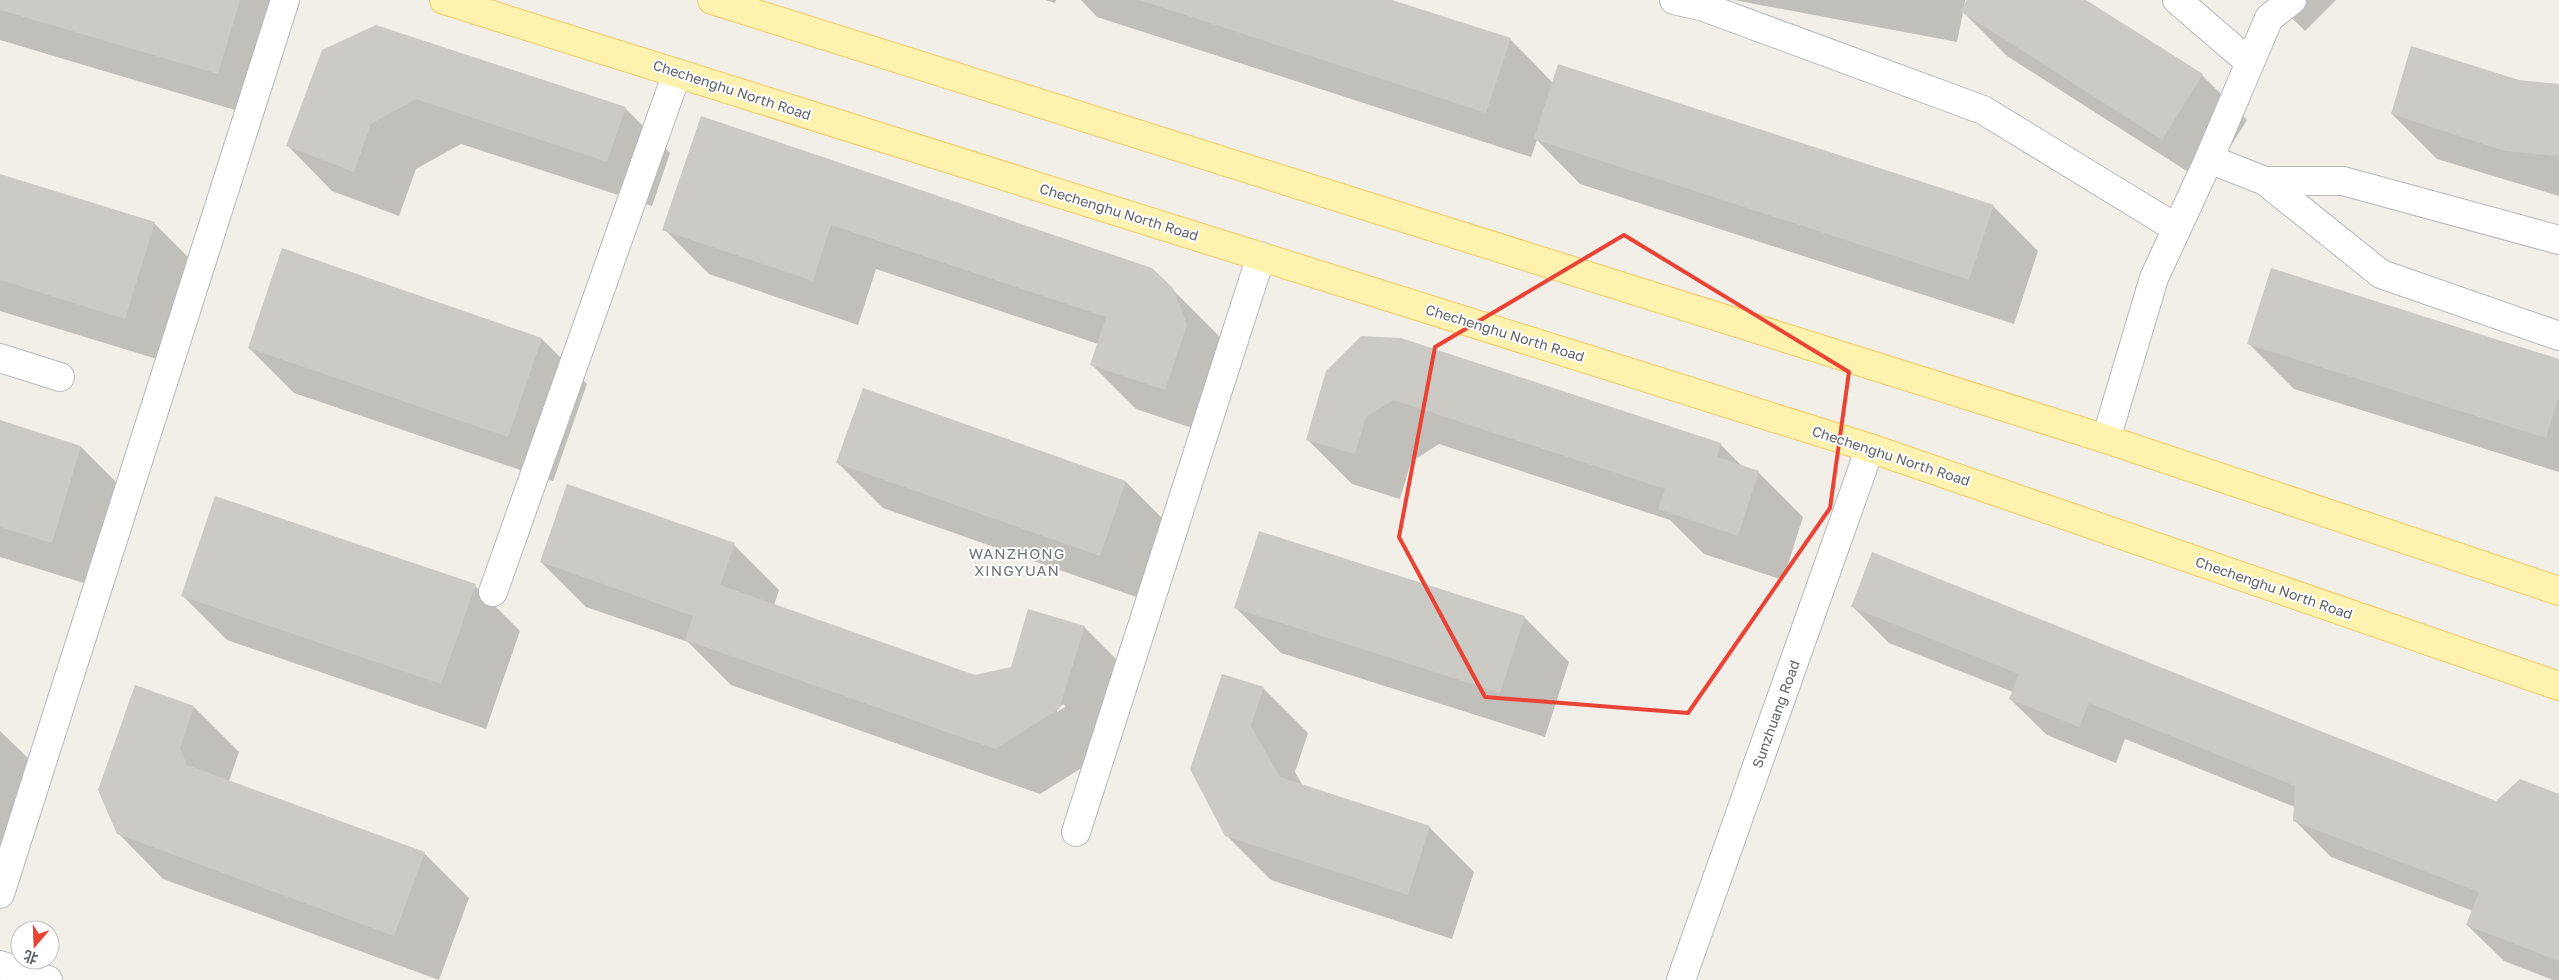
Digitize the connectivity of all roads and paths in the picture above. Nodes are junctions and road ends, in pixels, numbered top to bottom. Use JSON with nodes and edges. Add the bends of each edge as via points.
{"nodes":[{"id":1,"x":285,"y":0,"type":"edge"},
{"id":2,"x":444,"y":0,"type":"edge"},
{"id":3,"x":712,"y":0,"type":"edge"},
{"id":4,"x":1674,"y":0,"type":"edge"},
{"id":5,"x":2177,"y":0,"type":"edge"},
{"id":6,"x":2292,"y":0,"type":"edge"},
{"id":7,"x":2249,"y":62,"type":"junction"},
{"id":8,"x":677,"y":73,"type":"junction"},
{"id":9,"x":2209,"y":159,"type":"junction"},
{"id":10,"x":2265,"y":181,"type":"junction"},
{"id":11,"x":2176,"y":228,"type":"junction"},
{"id":12,"x":2559,"y":240,"type":"edge"},
{"id":13,"x":1261,"y":256,"type":"junction"},
{"id":14,"x":2559,"y":336,"type":"edge"},
{"id":15,"x":0,"y":358,"type":"edge"},
{"id":16,"x":60,"y":377,"type":"dead end"},
{"id":17,"x":2106,"y":439,"type":"junction"},
{"id":18,"x":1870,"y":448,"type":"junction"},
{"id":19,"x":2559,"y":591,"type":"edge"},
{"id":20,"x":493,"y":592,"type":"dead end"},
{"id":21,"x":2559,"y":686,"type":"edge"},
{"id":22,"x":1076,"y":832,"type":"dead end"},
{"id":23,"x":0,"y":894,"type":"edge"},
{"id":24,"x":0,"y":965,"type":"edge"},
{"id":25,"x":48,"y":980,"type":"edge"},
{"id":26,"x":1681,"y":980,"type":"edge"}],
"edges":[{"from":1,"to":23,"type":"street"},
{"from":2,"to":8,"type":"main road","name":"Chechenghu North Road"},
{"from":3,"to":17,"type":"main road"},
{"from":4,"to":11,"type":"street","via":[[1704,6],[1983,110]]},
{"from":5,"to":7,"type":"street"},
{"from":6,"to":7,"type":"street","via":[[2269,18]]},
{"from":7,"to":9,"type":"street"},
{"from":8,"to":13,"type":"main road","name":"Chechenghu North Road"},
{"from":8,"to":20,"type":"street"},
{"from":9,"to":10,"type":"street"},
{"from":9,"to":11,"type":"street"},
{"from":10,"to":12,"type":"street","via":[[2343,181]]},
{"from":10,"to":14,"type":"street","via":[[2381,274]]},
{"from":11,"to":17,"type":"street","via":[[2154,278]]},
{"from":13,"to":18,"type":"main road","name":"Chechenghu North Road"},
{"from":13,"to":22,"type":"street"},
{"from":15,"to":16,"type":"street"},
{"from":17,"to":19,"type":"main road"},
{"from":18,"to":21,"type":"main road","name":"Chechenghu North Road"},
{"from":18,"to":26,"type":"street","name":"Sunzhuang Road"},
{"from":24,"to":25,"type":"street"}]}
